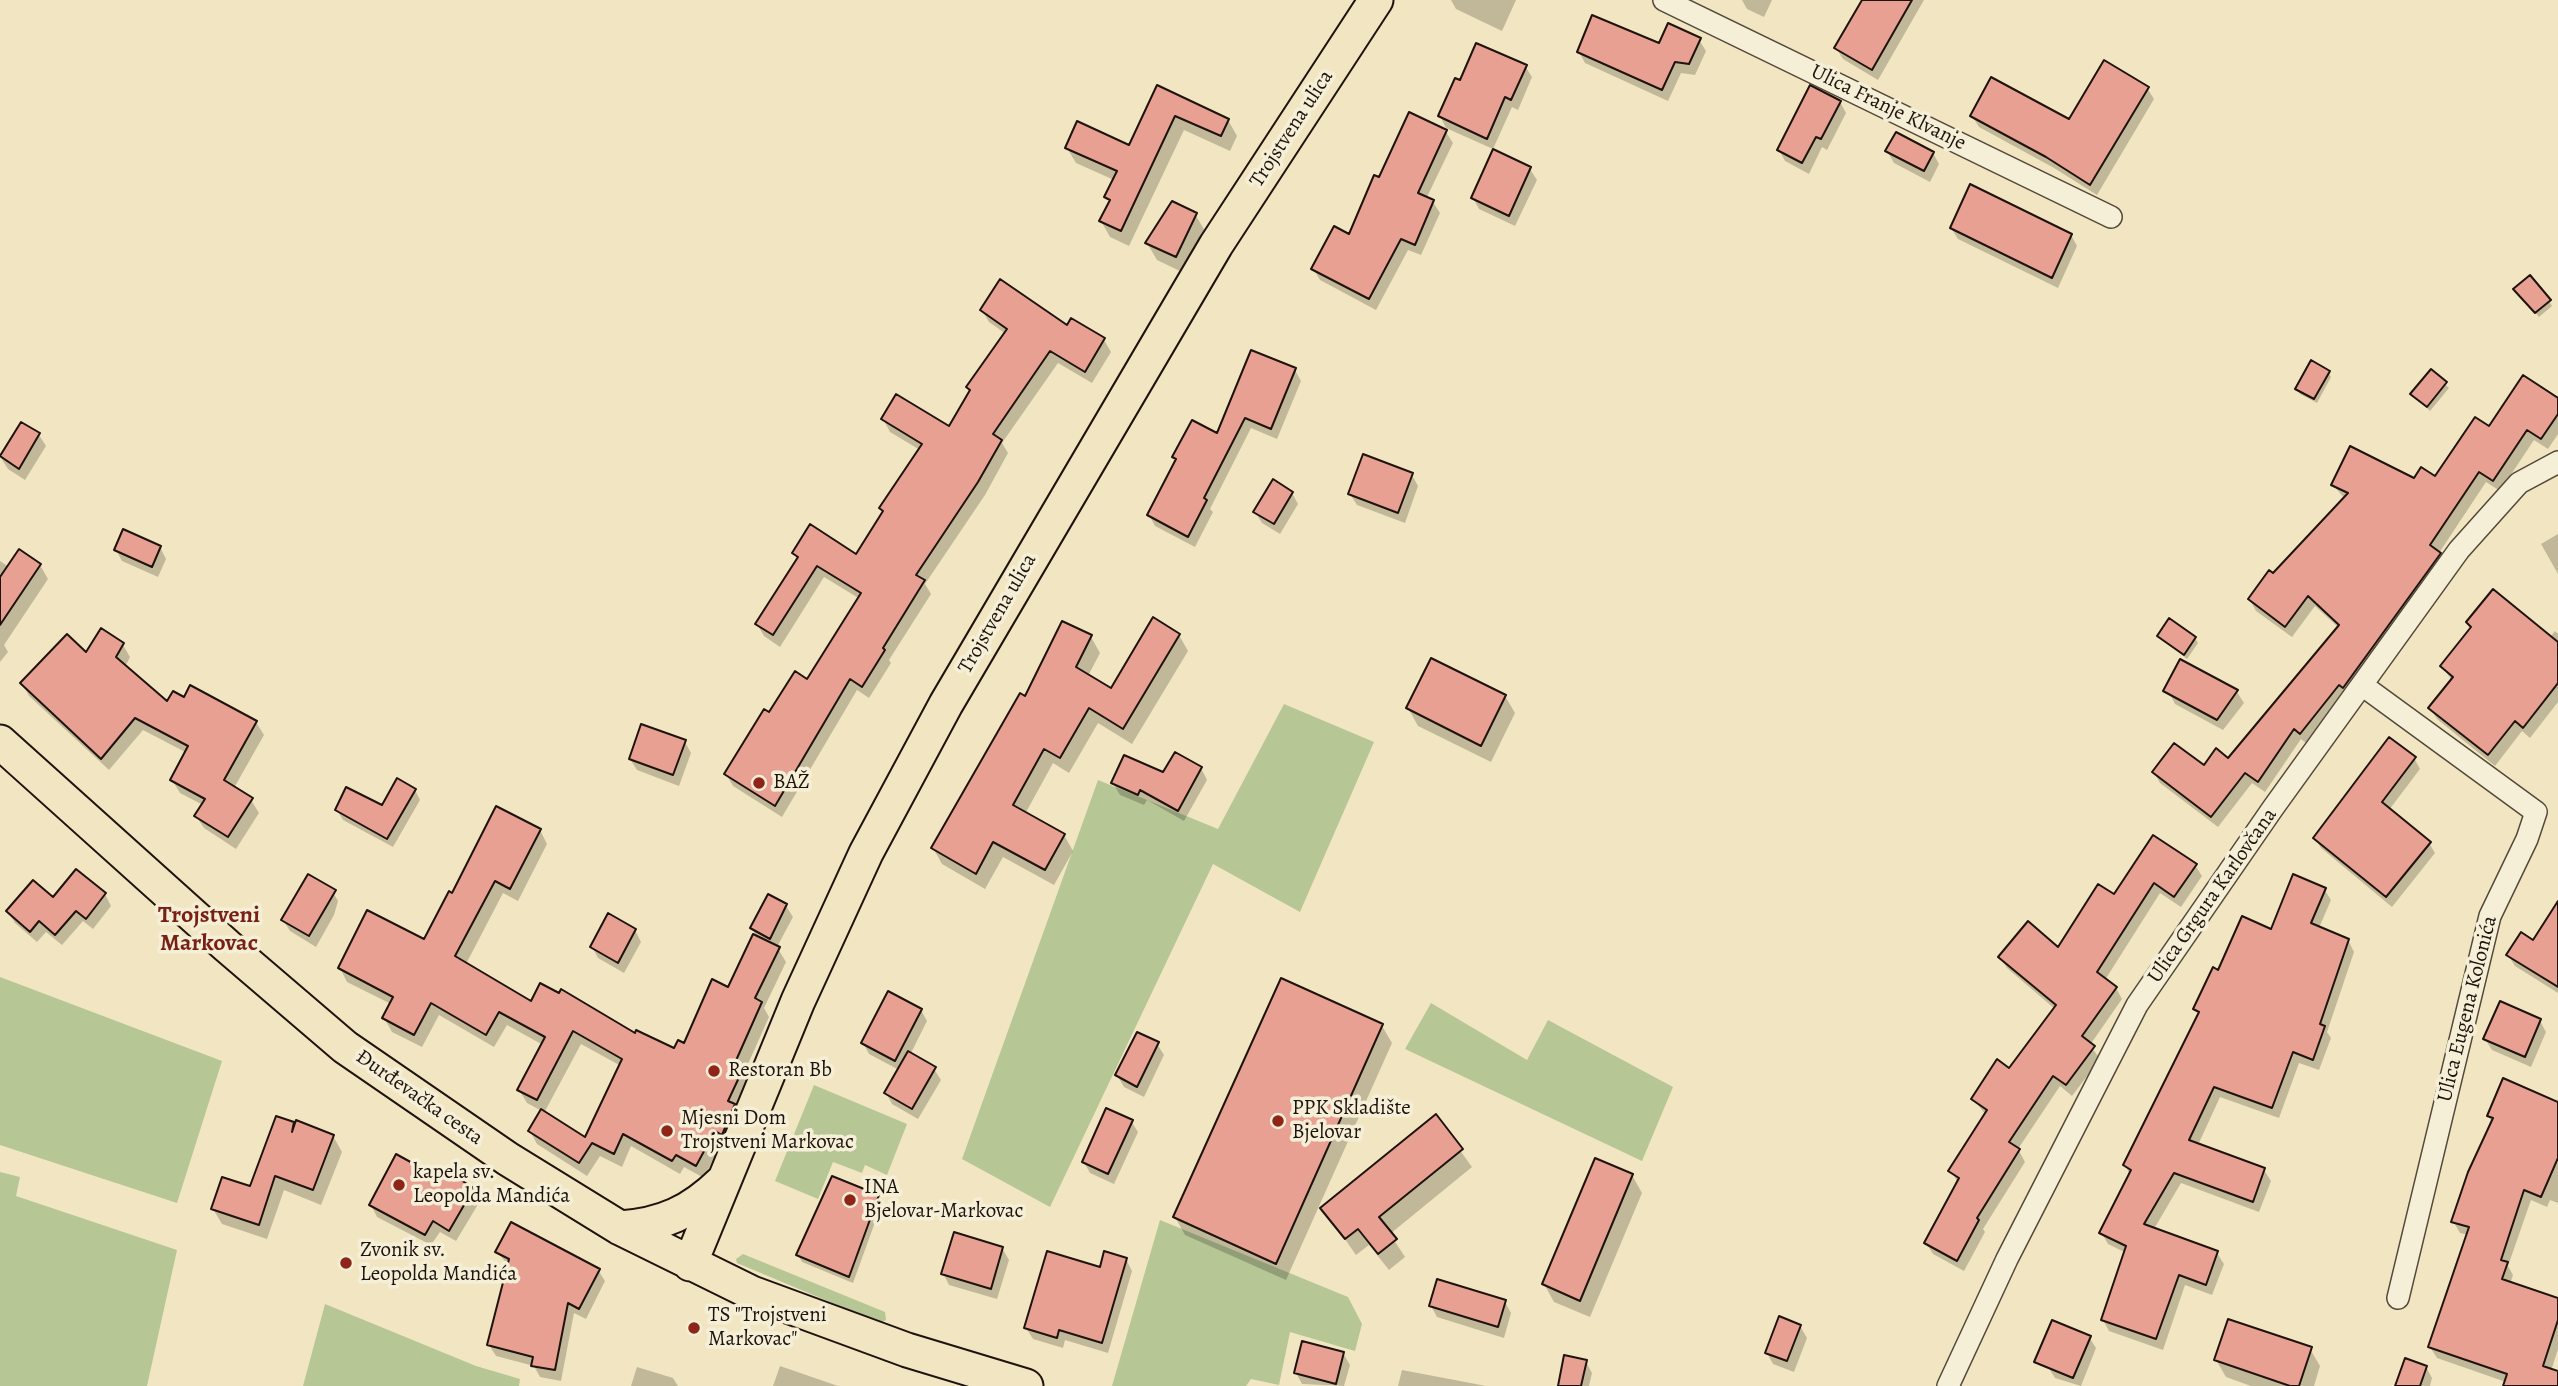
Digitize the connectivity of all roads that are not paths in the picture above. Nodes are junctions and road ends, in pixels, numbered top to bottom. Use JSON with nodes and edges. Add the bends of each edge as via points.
{"nodes":[{"id":1,"x":1376,"y":0,"type":"edge"},
{"id":2,"x":1664,"y":0,"type":"edge"},
{"id":3,"x":2112,"y":217,"type":"dead end"},
{"id":4,"x":2558,"y":462,"type":"edge"},
{"id":5,"x":2362,"y":685,"type":"junction"},
{"id":6,"x":0,"y":742,"type":"edge"},
{"id":7,"x":726,"y":1178,"type":"junction"},
{"id":8,"x":620,"y":1228,"type":"junction"},
{"id":9,"x":690,"y":1265,"type":"junction"},
{"id":10,"x":2398,"y":1298,"type":"dead end"},
{"id":11,"x":1026,"y":1386,"type":"edge"},
{"id":12,"x":1948,"y":1386,"type":"edge"}],
"edges":[{"from":1,"to":7,"type":"main road","name":"Trojstvena ulica","via":[[1216,245],[946,704],[860,865]]},
{"from":2,"to":3,"type":"street","name":"Ulica Franje Klvanje"},
{"from":4,"to":5,"type":"street","name":"Ulica Grgura Karlovčana","via":[[2519,483],[2459,550]]},
{"from":5,"to":10,"type":"street","name":"Ulica Eugena Kolonića","via":[[2536,812],[2490,916]]},
{"from":5,"to":12,"type":"street","name":"Ulica Grgura Karlovčana","via":[[2137,1005],[2007,1259]]},
{"from":6,"to":8,"type":"main road","name":"Đurđevačka cesta","via":[[345,1047],[438,1114]]},
{"from":7,"to":8,"type":"main road","via":[[683,1214],[648,1226]]},
{"from":7,"to":9,"type":"main road","name":"Trojstvena ulica"},
{"from":8,"to":9,"type":"main road","name":"Đurđevačka cesta"},
{"from":9,"to":11,"type":"main road","name":"Đurđevačka cesta","via":[[819,1320]]}]}
